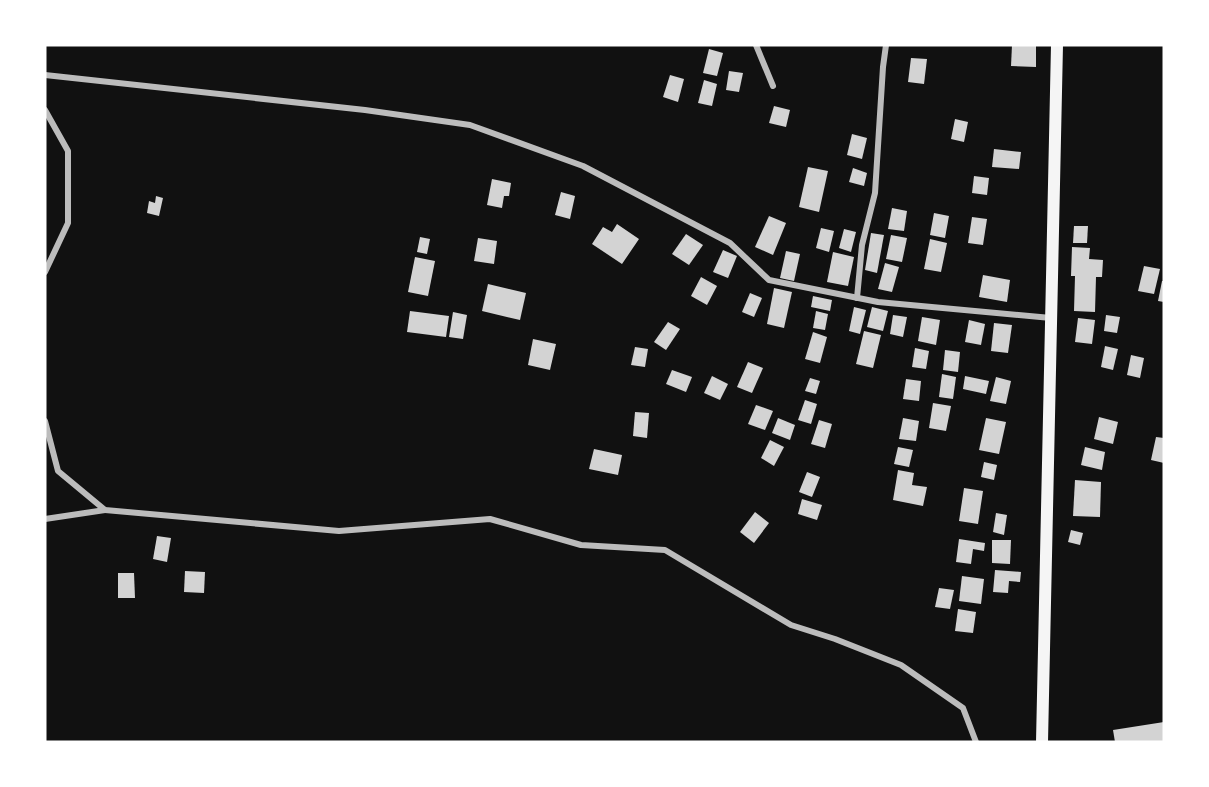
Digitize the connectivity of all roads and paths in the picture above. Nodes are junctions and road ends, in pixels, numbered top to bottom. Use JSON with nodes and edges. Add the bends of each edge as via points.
{"nodes":[{"id":1,"x":756,"y":45,"type":"edge"},
{"id":2,"x":886,"y":45,"type":"edge"},
{"id":3,"x":1057,"y":45,"type":"edge"},
{"id":4,"x":45,"y":75,"type":"edge"},
{"id":5,"x":773,"y":86,"type":"dead end"},
{"id":6,"x":45,"y":110,"type":"edge"},
{"id":7,"x":45,"y":272,"type":"edge"},
{"id":8,"x":857,"y":298,"type":"junction"},
{"id":9,"x":1051,"y":318,"type":"junction"},
{"id":10,"x":45,"y":421,"type":"edge"},
{"id":11,"x":105,"y":510,"type":"junction"},
{"id":12,"x":45,"y":519,"type":"edge"},
{"id":13,"x":976,"y":742,"type":"edge"},
{"id":14,"x":1042,"y":742,"type":"edge"}],
"edges":[{"from":1,"to":5,"type":"street"},
{"from":2,"to":8,"type":"street","via":[[876,193],[862,244]]},
{"from":3,"to":9,"type":"main road"},
{"from":4,"to":8,"type":"street","via":[[470,125],[593,171],[730,243],[769,280]]},
{"from":6,"to":7,"type":"street","via":[[68,151],[68,223]]},
{"from":8,"to":9,"type":"street"},
{"from":9,"to":14,"type":"main road"},
{"from":10,"to":11,"type":"street","via":[[58,471]]},
{"from":11,"to":12,"type":"street"},
{"from":11,"to":13,"type":"street","via":[[339,531],[490,519],[581,545],[665,550],[791,625],[901,665],[963,708]]}]}
